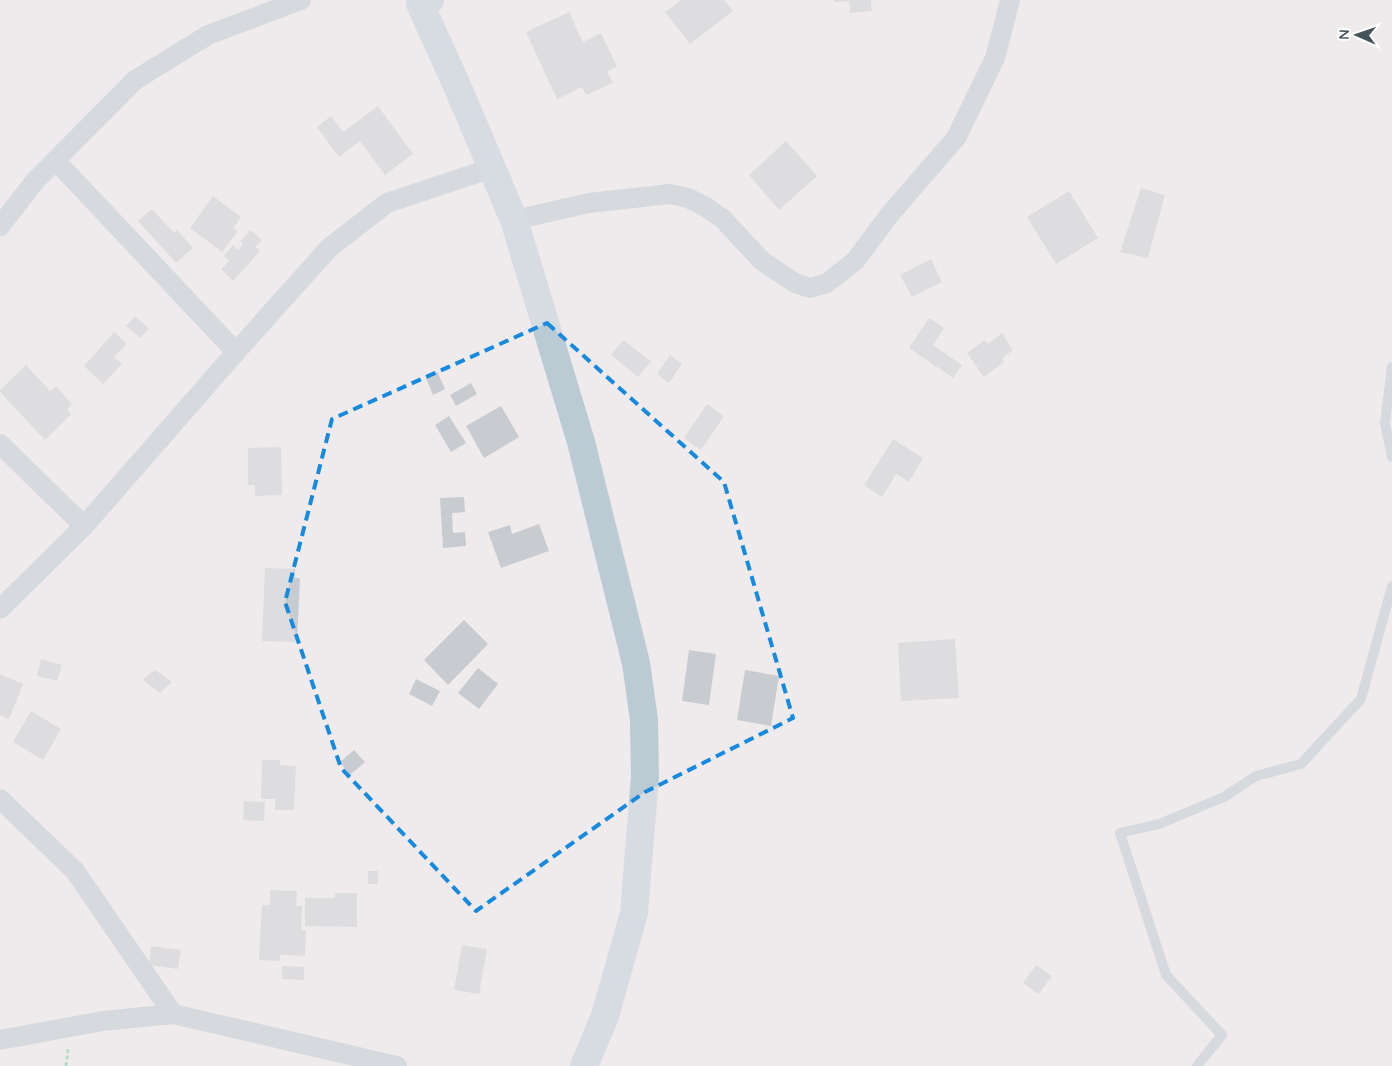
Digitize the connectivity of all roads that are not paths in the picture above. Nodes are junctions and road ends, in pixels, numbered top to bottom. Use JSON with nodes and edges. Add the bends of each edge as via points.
{"nodes":[{"id":1,"x":301,"y":0,"type":"edge"},
{"id":2,"x":1010,"y":0,"type":"edge"},
{"id":3,"x":422,"y":1,"type":"edge"},
{"id":4,"x":56,"y":161,"type":"junction"},
{"id":5,"x":492,"y":168,"type":"junction"},
{"id":6,"x":514,"y":220,"type":"junction"},
{"id":7,"x":0,"y":226,"type":"edge"},
{"id":8,"x":236,"y":352,"type":"junction"},
{"id":9,"x":1392,"y":367,"type":"edge"},
{"id":10,"x":0,"y":444,"type":"edge"},
{"id":11,"x":1392,"y":457,"type":"edge"},
{"id":12,"x":84,"y":526,"type":"junction"},
{"id":13,"x":1392,"y":586,"type":"edge"},
{"id":14,"x":0,"y":609,"type":"edge"},
{"id":15,"x":0,"y":799,"type":"edge"},
{"id":16,"x":173,"y":1014,"type":"junction"},
{"id":17,"x":0,"y":1040,"type":"edge"},
{"id":18,"x":397,"y":1066,"type":"edge"},
{"id":19,"x":584,"y":1066,"type":"edge"},
{"id":20,"x":1197,"y":1066,"type":"edge"}],
"edges":[{"from":1,"to":4,"type":"street","via":[[208,35],[135,80]]},
{"from":2,"to":6,"type":"street","via":[[995,58],[956,138],[890,214],[855,261],[827,284],[810,288],[795,283],[762,261],[723,219],[688,198],[670,194],[588,203]]},
{"from":3,"to":5,"type":"street"},
{"from":4,"to":7,"type":"street","via":[[35,181]]},
{"from":4,"to":8,"type":"street"},
{"from":5,"to":6,"type":"street"},
{"from":5,"to":8,"type":"street","via":[[387,203],[329,248]]},
{"from":6,"to":19,"type":"street","via":[[591,480],[636,663],[644,720],[645,777],[634,913],[605,1016]]},
{"from":8,"to":12,"type":"street"},
{"from":9,"to":11,"type":"lane","via":[[1385,423]]},
{"from":10,"to":12,"type":"street"},
{"from":12,"to":14,"type":"street"},
{"from":13,"to":20,"type":"lane","via":[[1361,699],[1301,764],[1256,776],[1224,796],[1159,824],[1120,833],[1166,975],[1222,1035]]},
{"from":15,"to":16,"type":"street","via":[[74,871]]},
{"from":16,"to":17,"type":"street","via":[[103,1021]]},
{"from":16,"to":18,"type":"street"}]}
